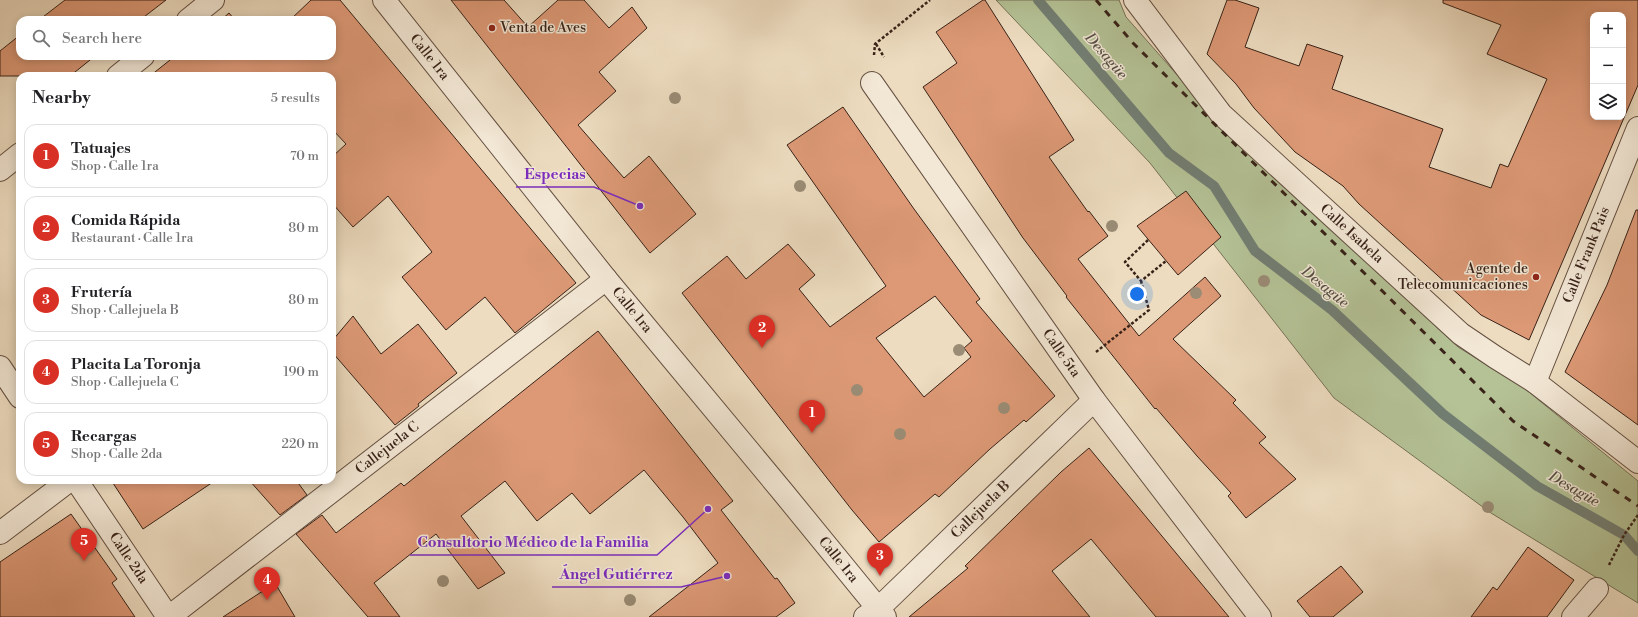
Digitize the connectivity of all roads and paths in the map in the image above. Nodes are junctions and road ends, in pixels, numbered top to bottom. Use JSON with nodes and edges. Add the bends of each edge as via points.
{"nodes":[{"id":1,"x":213,"y":0,"type":"edge"},
{"id":2,"x":384,"y":0,"type":"edge"},
{"id":3,"x":930,"y":0,"type":"edge"},
{"id":4,"x":1135,"y":0,"type":"edge"},
{"id":5,"x":193,"y":16,"type":"edge"},
{"id":6,"x":138,"y":60,"type":"edge"},
{"id":7,"x":123,"y":72,"type":"edge"},
{"id":8,"x":872,"y":83,"type":"joint"},
{"id":9,"x":1638,"y":128,"type":"edge"},
{"id":10,"x":16,"y":157,"type":"edge"},
{"id":11,"x":0,"y":170,"type":"edge"},
{"id":12,"x":1148,"y":240,"type":"dead end"},
{"id":13,"x":1166,"y":261,"type":"dead end"},
{"id":14,"x":606,"y":279,"type":"junction"},
{"id":15,"x":1141,"y":282,"type":"junction"},
{"id":16,"x":0,"y":367,"type":"edge"},
{"id":17,"x":1079,"y":378,"type":"junction"},
{"id":18,"x":1535,"y":382,"type":"junction"},
{"id":19,"x":16,"y":391,"type":"edge"},
{"id":20,"x":1094,"y":400,"type":"junction"},
{"id":21,"x":1638,"y":462,"type":"edge"},
{"id":22,"x":65,"y":484,"type":"edge"},
{"id":23,"x":79,"y":484,"type":"edge"},
{"id":24,"x":1638,"y":515,"type":"edge"},
{"id":25,"x":0,"y":533,"type":"edge"},
{"id":26,"x":1597,"y":589,"type":"joint"},
{"id":27,"x":876,"y":614,"type":"edge"},
{"id":28,"x":168,"y":617,"type":"edge"},
{"id":29,"x":1260,"y":617,"type":"edge"},
{"id":30,"x":1573,"y":617,"type":"edge"}],
"edges":[{"from":1,"to":5,"type":"street"},
{"from":2,"to":14,"type":"street","name":"Calle 1ra"},
{"from":3,"to":8,"type":"path","via":[[875,44]]},
{"from":4,"to":18,"type":"street","name":"Calle Isabela","via":[[1221,114],[1461,334]]},
{"from":6,"to":7,"type":"street"},
{"from":8,"to":17,"type":"street","name":"Calle 5ta"},
{"from":9,"to":18,"type":"street","name":"Calle Frank Pais"},
{"from":10,"to":11,"type":"street"},
{"from":12,"to":15,"type":"path","via":[[1125,262]]},
{"from":13,"to":15,"type":"path"},
{"from":14,"to":27,"type":"street","name":"Calle 1ra"},
{"from":14,"to":28,"type":"street","name":"Callejuela C"},
{"from":15,"to":17,"type":"path","via":[[1149,310],[1092,354]]},
{"from":16,"to":19,"type":"street"},
{"from":17,"to":20,"type":"street","name":"Calle 5ta"},
{"from":18,"to":21,"type":"street","name":"Calle Isabela"},
{"from":20,"to":27,"type":"street","name":"Callejuela B"},
{"from":20,"to":29,"type":"street","name":"Calle 5ta"},
{"from":22,"to":25,"type":"street"},
{"from":23,"to":28,"type":"street","name":"Calle 2da"},
{"from":24,"to":26,"type":"path","via":[[1624,535]]},
{"from":26,"to":30,"type":"street"}]}
